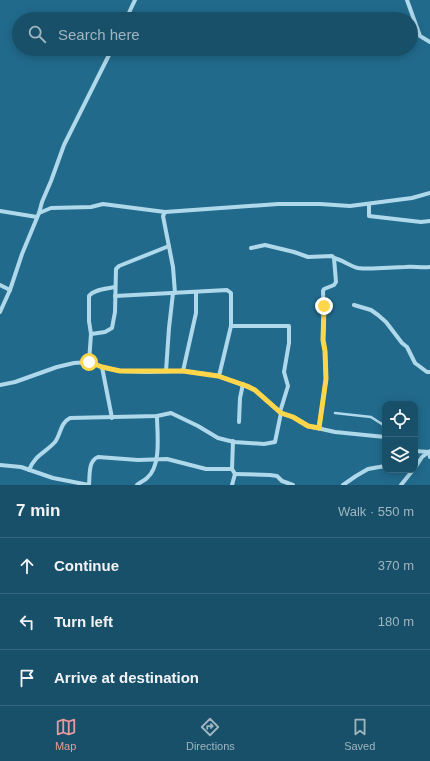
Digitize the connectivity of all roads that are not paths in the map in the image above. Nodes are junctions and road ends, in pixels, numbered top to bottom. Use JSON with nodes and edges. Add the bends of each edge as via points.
{"nodes":[{"id":1,"x":135,"y":0,"type":"edge"},
{"id":2,"x":407,"y":0,"type":"edge"},
{"id":3,"x":129,"y":12,"type":"edge"},
{"id":4,"x":411,"y":12,"type":"edge"},
{"id":5,"x":418,"y":30,"type":"edge"},
{"id":6,"x":430,"y":42,"type":"edge"},
{"id":7,"x":108,"y":56,"type":"edge"},
{"id":8,"x":430,"y":192,"type":"edge"},
{"id":9,"x":369,"y":204,"type":"junction"},
{"id":10,"x":0,"y":211,"type":"edge"},
{"id":11,"x":165,"y":212,"type":"junction"},
{"id":12,"x":38,"y":215,"type":"junction"},
{"id":13,"x":430,"y":221,"type":"edge"},
{"id":14,"x":169,"y":246,"type":"junction"},
{"id":15,"x":251,"y":248,"type":"dead end"},
{"id":16,"x":334,"y":258,"type":"junction"},
{"id":17,"x":430,"y":266,"type":"edge"},
{"id":18,"x":0,"y":285,"type":"edge"},
{"id":19,"x":115,"y":287,"type":"junction"},
{"id":20,"x":10,"y":290,"type":"junction"},
{"id":21,"x":196,"y":292,"type":"junction"},
{"id":22,"x":174,"y":293,"type":"junction"},
{"id":23,"x":115,"y":296,"type":"junction"},
{"id":24,"x":354,"y":305,"type":"dead end"},
{"id":25,"x":0,"y":312,"type":"edge"},
{"id":26,"x":231,"y":326,"type":"junction"},
{"id":27,"x":91,"y":334,"type":"junction"},
{"id":28,"x":89,"y":362,"type":"junction"},
{"id":29,"x":102,"y":367,"type":"junction"},
{"id":30,"x":166,"y":371,"type":"junction"},
{"id":31,"x":183,"y":371,"type":"junction"},
{"id":32,"x":430,"y":372,"type":"edge"},
{"id":33,"x":218,"y":376,"type":"junction"},
{"id":34,"x":243,"y":384,"type":"junction"},
{"id":35,"x":0,"y":385,"type":"edge"},
{"id":36,"x":281,"y":412,"type":"junction"},
{"id":37,"x":335,"y":414,"type":"dead end"},
{"id":38,"x":157,"y":416,"type":"junction"},
{"id":39,"x":112,"y":418,"type":"junction"},
{"id":40,"x":239,"y":422,"type":"dead end"},
{"id":41,"x":382,"y":424,"type":"edge"},
{"id":42,"x":319,"y":428,"type":"junction"},
{"id":43,"x":382,"y":437,"type":"edge"},
{"id":44,"x":233,"y":441,"type":"junction"},
{"id":45,"x":418,"y":450,"type":"edge"},
{"id":46,"x":430,"y":451,"type":"edge"},
{"id":47,"x":430,"y":457,"type":"edge"},
{"id":48,"x":157,"y":460,"type":"junction"},
{"id":49,"x":418,"y":463,"type":"edge"},
{"id":50,"x":0,"y":465,"type":"edge"},
{"id":51,"x":382,"y":467,"type":"edge"},
{"id":52,"x":232,"y":469,"type":"junction"},
{"id":53,"x":29,"y":470,"type":"junction"},
{"id":54,"x":410,"y":473,"type":"edge"},
{"id":55,"x":235,"y":474,"type":"junction"},
{"id":56,"x":89,"y":485,"type":"edge"},
{"id":57,"x":137,"y":485,"type":"edge"},
{"id":58,"x":232,"y":485,"type":"edge"},
{"id":59,"x":293,"y":485,"type":"edge"},
{"id":60,"x":343,"y":485,"type":"edge"},
{"id":61,"x":401,"y":485,"type":"edge"}],
"edges":[{"from":1,"to":3,"type":"street"},
{"from":2,"to":4,"type":"street"},
{"from":5,"to":6,"type":"street","via":[[420,36]]},
{"from":7,"to":12,"type":"street","via":[[64,145]]},
{"from":8,"to":9,"type":"street","via":[[412,198]]},
{"from":9,"to":11,"type":"street","via":[[278,204]]},
{"from":9,"to":13,"type":"street","via":[[369,216]]},
{"from":10,"to":12,"type":"street"},
{"from":11,"to":12,"type":"street","via":[[103,204],[91,207],[51,208]]},
{"from":11,"to":14,"type":"street","via":[[162,216]]},
{"from":12,"to":20,"type":"street"},
{"from":14,"to":19,"type":"street","via":[[119,266],[115,273]]},
{"from":14,"to":22,"type":"street"},
{"from":15,"to":16,"type":"street","via":[[265,245],[308,257]]},
{"from":16,"to":17,"type":"street","via":[[358,268]]},
{"from":16,"to":42,"type":"street","via":[[336,282],[323,291],[326,379]]},
{"from":18,"to":20,"type":"street"},
{"from":19,"to":23,"type":"street"},
{"from":19,"to":27,"type":"street","via":[[99,290],[89,296]]},
{"from":20,"to":25,"type":"street"},
{"from":21,"to":22,"type":"street"},
{"from":21,"to":26,"type":"street","via":[[229,291]]},
{"from":21,"to":31,"type":"street","via":[[196,314]]},
{"from":22,"to":23,"type":"street"},
{"from":22,"to":30,"type":"street"},
{"from":23,"to":27,"type":"street","via":[[112,328]]},
{"from":24,"to":32,"type":"street","via":[[371,310],[386,322],[407,347],[415,363]]},
{"from":26,"to":33,"type":"street"},
{"from":26,"to":36,"type":"street","via":[[289,326],[284,372],[288,386]]},
{"from":27,"to":28,"type":"street"},
{"from":28,"to":29,"type":"street"},
{"from":28,"to":35,"type":"street","via":[[57,367]]},
{"from":29,"to":30,"type":"street","via":[[120,371]]},
{"from":29,"to":39,"type":"street"},
{"from":30,"to":31,"type":"street"},
{"from":31,"to":33,"type":"street"},
{"from":33,"to":34,"type":"street"},
{"from":34,"to":36,"type":"street","via":[[255,390]]},
{"from":34,"to":40,"type":"street"},
{"from":36,"to":42,"type":"street","via":[[308,426]]},
{"from":36,"to":44,"type":"street","via":[[275,442],[264,444]]},
{"from":37,"to":41,"type":"lane","via":[[370,417]]},
{"from":38,"to":39,"type":"street"},
{"from":38,"to":44,"type":"street","via":[[171,413],[218,438]]},
{"from":38,"to":48,"type":"street"},
{"from":39,"to":53,"type":"street","via":[[65,420],[56,441],[35,459]]},
{"from":42,"to":43,"type":"street"},
{"from":44,"to":52,"type":"street"},
{"from":45,"to":46,"type":"street"},
{"from":46,"to":47,"type":"street"},
{"from":46,"to":49,"type":"street"},
{"from":48,"to":52,"type":"street","via":[[167,459],[206,469]]},
{"from":48,"to":56,"type":"street","via":[[94,459],[91,463]]},
{"from":48,"to":57,"type":"street","via":[[148,478]]},
{"from":50,"to":53,"type":"street"},
{"from":51,"to":60,"type":"street","via":[[368,469]]},
{"from":52,"to":55,"type":"street"},
{"from":53,"to":56,"type":"street"},
{"from":54,"to":61,"type":"street"},
{"from":55,"to":58,"type":"street"},
{"from":55,"to":59,"type":"street","via":[[277,476]]}]}
